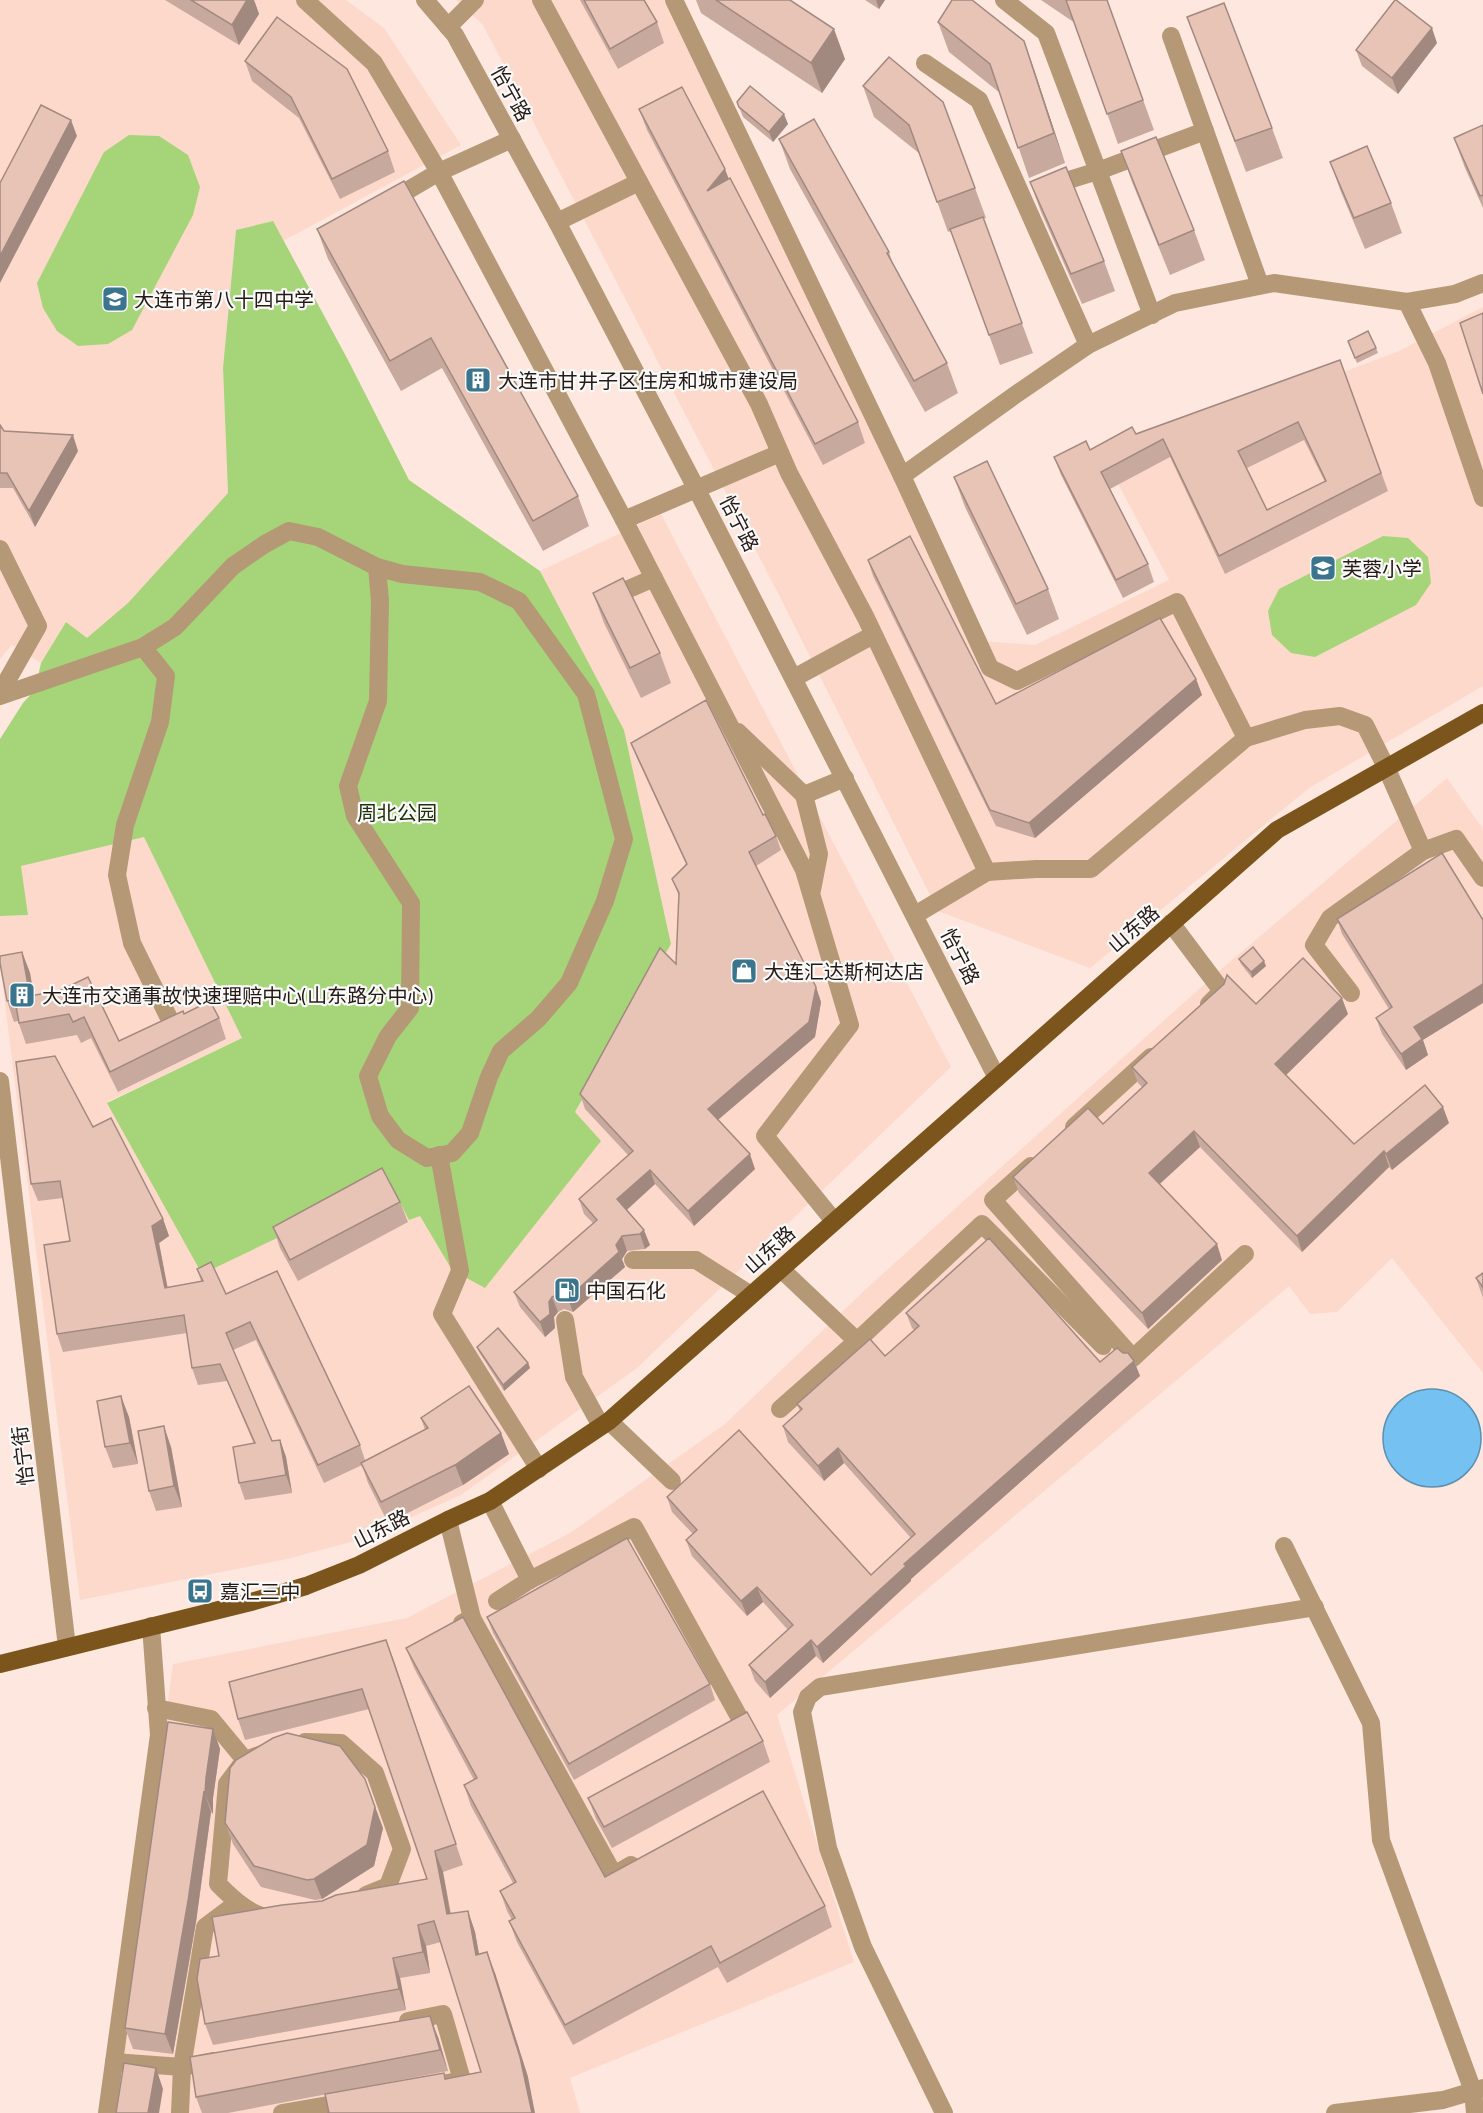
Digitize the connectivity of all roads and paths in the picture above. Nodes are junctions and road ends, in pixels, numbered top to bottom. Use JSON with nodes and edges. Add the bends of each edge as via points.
{"nodes":[{"id":1,"x":304,"y":0,"type":"edge"},
{"id":2,"x":425,"y":0,"type":"edge"},
{"id":3,"x":475,"y":0,"type":"edge"},
{"id":4,"x":541,"y":0,"type":"edge"},
{"id":5,"x":674,"y":0,"type":"edge"},
{"id":6,"x":1004,"y":0,"type":"edge"},
{"id":7,"x":448,"y":27,"type":"junction"},
{"id":8,"x":1171,"y":36,"type":"dead end"},
{"id":9,"x":925,"y":63,"type":"dead end"},
{"id":10,"x":1205,"y":131,"type":"junction"},
{"id":11,"x":512,"y":139,"type":"junction"},
{"id":12,"x":1098,"y":171,"type":"junction"},
{"id":13,"x":439,"y":172,"type":"junction"},
{"id":14,"x":639,"y":182,"type":"junction"},
{"id":15,"x":1021,"y":195,"type":"junction"},
{"id":16,"x":378,"y":208,"type":"edge"},
{"id":17,"x":557,"y":222,"type":"junction"},
{"id":18,"x":1483,"y":283,"type":"edge"},
{"id":19,"x":1260,"y":285,"type":"junction"},
{"id":20,"x":1407,"y":302,"type":"junction"},
{"id":21,"x":1152,"y":315,"type":"junction"},
{"id":22,"x":1088,"y":345,"type":"junction"},
{"id":23,"x":780,"y":453,"type":"junction"},
{"id":24,"x":902,"y":476,"type":"junction"},
{"id":25,"x":696,"y":488,"type":"junction"},
{"id":26,"x":1483,"y":498,"type":"edge"},
{"id":27,"x":624,"y":520,"type":"junction"},
{"id":28,"x":0,"y":549,"type":"edge"},
{"id":29,"x":377,"y":567,"type":"junction"},
{"id":30,"x":654,"y":578,"type":"junction"},
{"id":31,"x":624,"y":591,"type":"edge"},
{"id":32,"x":873,"y":635,"type":"junction"},
{"id":33,"x":143,"y":647,"type":"junction"},
{"id":34,"x":794,"y":678,"type":"junction"},
{"id":35,"x":0,"y":694,"type":"edge"},
{"id":36,"x":1483,"y":713,"type":"edge"},
{"id":37,"x":726,"y":721,"type":"junction"},
{"id":38,"x":1246,"y":738,"type":"junction"},
{"id":39,"x":1386,"y":767,"type":"junction"},
{"id":40,"x":845,"y":778,"type":"junction"},
{"id":41,"x":804,"y":795,"type":"junction"},
{"id":42,"x":1423,"y":851,"type":"junction"},
{"id":43,"x":987,"y":872,"type":"junction"},
{"id":44,"x":1483,"y":878,"type":"edge"},
{"id":45,"x":812,"y":894,"type":"junction"},
{"id":46,"x":915,"y":915,"type":"junction"},
{"id":47,"x":1172,"y":923,"type":"junction"},
{"id":48,"x":1351,"y":993,"type":"dead end"},
{"id":49,"x":1197,"y":1014,"type":"edge"},
{"id":50,"x":168,"y":1016,"type":"edge"},
{"id":51,"x":1164,"y":1044,"type":"edge"},
{"id":52,"x":997,"y":1078,"type":"junction"},
{"id":53,"x":0,"y":1081,"type":"edge"},
{"id":54,"x":1062,"y":1137,"type":"edge"},
{"id":55,"x":1045,"y":1153,"type":"edge"},
{"id":56,"x":439,"y":1155,"type":"junction"},
{"id":57,"x":834,"y":1221,"type":"junction"},
{"id":58,"x":1245,"y":1254,"type":"dead end"},
{"id":59,"x":633,"y":1260,"type":"dead end"},
{"id":60,"x":781,"y":1269,"type":"junction"},
{"id":61,"x":751,"y":1295,"type":"junction"},
{"id":62,"x":565,"y":1320,"type":"dead end"},
{"id":63,"x":856,"y":1341,"type":"junction"},
{"id":64,"x":1103,"y":1346,"type":"dead end"},
{"id":65,"x":780,"y":1409,"type":"dead end"},
{"id":66,"x":605,"y":1424,"type":"junction"},
{"id":67,"x":539,"y":1468,"type":"junction"},
{"id":68,"x":672,"y":1481,"type":"dead end"},
{"id":69,"x":490,"y":1501,"type":"junction"},
{"id":70,"x":448,"y":1520,"type":"junction"},
{"id":71,"x":1284,"y":1546,"type":"dead end"},
{"id":72,"x":530,"y":1580,"type":"junction"},
{"id":73,"x":498,"y":1600,"type":"dead end"},
{"id":74,"x":1315,"y":1607,"type":"junction"},
{"id":75,"x":471,"y":1618,"type":"junction"},
{"id":76,"x":152,"y":1626,"type":"junction"},
{"id":77,"x":451,"y":1628,"type":"edge"},
{"id":78,"x":68,"y":1647,"type":"junction"},
{"id":79,"x":0,"y":1664,"type":"edge"},
{"id":80,"x":156,"y":1708,"type":"junction"},
{"id":81,"x":713,"y":1740,"type":"edge"},
{"id":82,"x":245,"y":1760,"type":"junction"},
{"id":83,"x":645,"y":1858,"type":"edge"},
{"id":84,"x":348,"y":1902,"type":"edge"},
{"id":85,"x":237,"y":1903,"type":"junction"},
{"id":86,"x":287,"y":1915,"type":"edge"},
{"id":87,"x":386,"y":2025,"type":"edge"},
{"id":88,"x":227,"y":2058,"type":"edge"},
{"id":89,"x":114,"y":2062,"type":"junction"},
{"id":90,"x":182,"y":2067,"type":"junction"},
{"id":91,"x":429,"y":2086,"type":"edge"},
{"id":92,"x":1478,"y":2089,"type":"edge"},
{"id":93,"x":372,"y":2097,"type":"edge"},
{"id":94,"x":107,"y":2113,"type":"edge"},
{"id":95,"x":180,"y":2113,"type":"edge"},
{"id":96,"x":282,"y":2113,"type":"edge"},
{"id":97,"x":944,"y":2113,"type":"edge"},
{"id":98,"x":1335,"y":2113,"type":"edge"},
{"id":99,"x":1474,"y":2113,"type":"edge"}],
"edges":[{"from":1,"to":13,"type":"street","via":[[374,63]]},
{"from":2,"to":7,"type":"street","name":"怡宁路"},
{"from":3,"to":7,"type":"street"},
{"from":4,"to":14,"type":"street"},
{"from":5,"to":24,"type":"street"},
{"from":6,"to":12,"type":"street","via":[[1046,33]]},
{"from":7,"to":11,"type":"street","name":"怡宁路"},
{"from":8,"to":10,"type":"street"},
{"from":9,"to":15,"type":"street","via":[[979,100]]},
{"from":10,"to":12,"type":"street"},
{"from":10,"to":19,"type":"street"},
{"from":11,"to":13,"type":"street"},
{"from":11,"to":17,"type":"street","name":"怡宁路"},
{"from":12,"to":15,"type":"street"},
{"from":12,"to":21,"type":"street"},
{"from":13,"to":16,"type":"street"},
{"from":13,"to":27,"type":"street"},
{"from":14,"to":17,"type":"street"},
{"from":14,"to":23,"type":"street","via":[[759,404]]},
{"from":15,"to":22,"type":"street"},
{"from":17,"to":25,"type":"street","name":"怡宁路"},
{"from":18,"to":20,"type":"street","via":[[1455,294]]},
{"from":19,"to":20,"type":"street","via":[[1274,283]]},
{"from":19,"to":21,"type":"street","via":[[1175,303]]},
{"from":20,"to":26,"type":"street","via":[[1437,363]]},
{"from":21,"to":22,"type":"street"},
{"from":22,"to":24,"type":"street"},
{"from":23,"to":25,"type":"street"},
{"from":23,"to":32,"type":"street"},
{"from":24,"to":38,"type":"street","via":[[990,668],[1017,681],[1176,602]]},
{"from":25,"to":27,"type":"street"},
{"from":25,"to":34,"type":"street","name":"怡宁路"},
{"from":27,"to":30,"type":"street"},
{"from":28,"to":35,"type":"street","via":[[38,626]]},
{"from":29,"to":33,"type":"street","via":[[318,537],[289,531],[233,566],[175,627]]},
{"from":29,"to":56,"type":"street","via":[[378,701],[348,786],[355,816],[411,903],[410,1008],[388,1036],[368,1076],[380,1116],[398,1140],[427,1158]]},
{"from":29,"to":56,"type":"street","via":[[402,574],[480,582],[519,601],[586,694],[624,839],[605,901],[569,982],[538,1019],[501,1051],[470,1133],[452,1153]]},
{"from":30,"to":31,"type":"street"},
{"from":30,"to":37,"type":"street"},
{"from":32,"to":34,"type":"street"},
{"from":32,"to":43,"type":"street"},
{"from":33,"to":35,"type":"street"},
{"from":33,"to":50,"type":"street","via":[[166,676],[160,722],[125,825],[117,875],[132,943]]},
{"from":34,"to":40,"type":"street","name":"怡宁路"},
{"from":36,"to":39,"type":"main road","name":"山东路"},
{"from":37,"to":41,"type":"street"},
{"from":37,"to":45,"type":"street","via":[[804,870]]},
{"from":38,"to":39,"type":"street","via":[[1305,720],[1340,716],[1365,725]]},
{"from":38,"to":43,"type":"street","via":[[1091,868]]},
{"from":39,"to":42,"type":"street"},
{"from":39,"to":47,"type":"main road","name":"山东路","via":[[1277,830]]},
{"from":40,"to":41,"type":"street"},
{"from":40,"to":46,"type":"street","name":"怡宁路"},
{"from":41,"to":45,"type":"street","via":[[819,854]]},
{"from":42,"to":44,"type":"street","via":[[1456,839]]},
{"from":42,"to":48,"type":"street","via":[[1330,918],[1314,945]]},
{"from":43,"to":46,"type":"street"},
{"from":45,"to":57,"type":"street","via":[[850,1025],[765,1136]]},
{"from":46,"to":52,"type":"street","name":"怡宁路"},
{"from":47,"to":49,"type":"street","via":[[1222,991]]},
{"from":47,"to":52,"type":"main road","name":"山东路"},
{"from":51,"to":54,"type":"street"},
{"from":52,"to":57,"type":"main road","name":"山东路"},
{"from":53,"to":78,"type":"street","name":"怡宁街"},
{"from":55,"to":58,"type":"street","via":[[993,1200],[1133,1358]]},
{"from":56,"to":67,"type":"street","via":[[460,1271],[442,1314]]},
{"from":57,"to":60,"type":"main road","name":"山东路"},
{"from":59,"to":61,"type":"street","via":[[696,1260]]},
{"from":60,"to":61,"type":"main road","name":"山东路"},
{"from":60,"to":63,"type":"street"},
{"from":61,"to":66,"type":"main road","name":"山东路"},
{"from":62,"to":66,"type":"street","via":[[574,1377]]},
{"from":63,"to":64,"type":"street","via":[[982,1224]]},
{"from":63,"to":65,"type":"street"},
{"from":66,"to":67,"type":"main road","name":"山东路"},
{"from":66,"to":68,"type":"street"},
{"from":67,"to":69,"type":"main road","name":"山东路"},
{"from":69,"to":70,"type":"main road","name":"山东路"},
{"from":69,"to":72,"type":"street"},
{"from":70,"to":75,"type":"street"},
{"from":70,"to":76,"type":"main road","name":"山东路","via":[[306,1586]]},
{"from":71,"to":74,"type":"street"},
{"from":72,"to":73,"type":"street"},
{"from":72,"to":81,"type":"street","via":[[634,1527],[743,1724]]},
{"from":74,"to":92,"type":"street","via":[[1371,1723],[1381,1840]]},
{"from":74,"to":97,"type":"street","via":[[820,1686],[808,1697],[802,1712],[828,1848],[863,1947]]},
{"from":75,"to":77,"type":"street"},
{"from":75,"to":83,"type":"street","via":[[614,1875]]},
{"from":76,"to":78,"type":"main road","name":"山东路"},
{"from":76,"to":80,"type":"street"},
{"from":78,"to":79,"type":"main road","name":"山东路"},
{"from":80,"to":82,"type":"street","via":[[211,1719]]},
{"from":80,"to":89,"type":"street","via":[[159,1736]]},
{"from":82,"to":84,"type":"street","via":[[293,1742],[341,1743],[375,1773],[402,1849],[388,1886]]},
{"from":82,"to":85,"type":"street","via":[[227,1784],[218,1884]]},
{"from":85,"to":86,"type":"street","via":[[266,1917]]},
{"from":85,"to":90,"type":"street","via":[[205,1927]]},
{"from":87,"to":91,"type":"street","via":[[443,2014],[462,2080]]},
{"from":88,"to":90,"type":"street"},
{"from":89,"to":90,"type":"street"},
{"from":89,"to":94,"type":"street"},
{"from":90,"to":95,"type":"street"},
{"from":92,"to":98,"type":"street","via":[[1443,2100]]},
{"from":92,"to":99,"type":"street"},
{"from":93,"to":96,"type":"street"}]}
